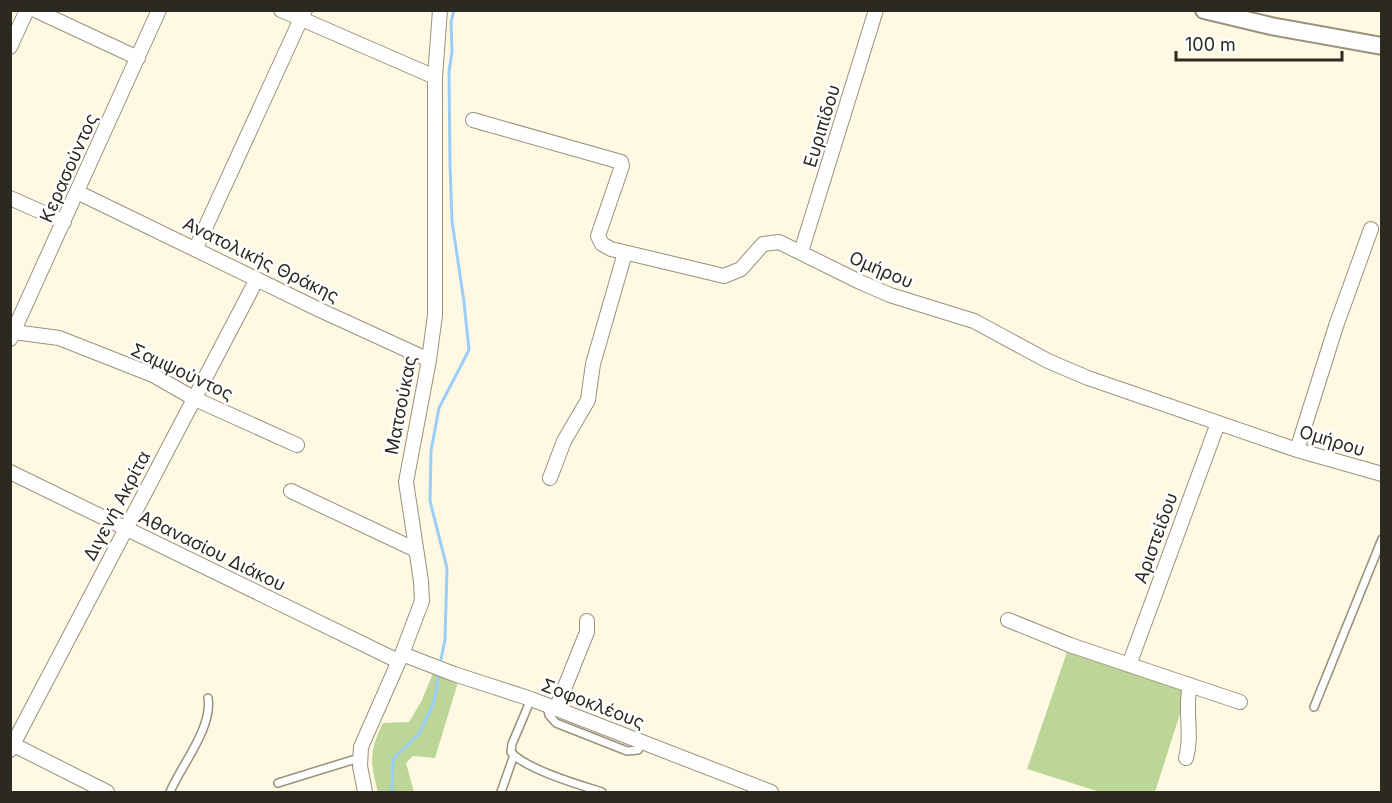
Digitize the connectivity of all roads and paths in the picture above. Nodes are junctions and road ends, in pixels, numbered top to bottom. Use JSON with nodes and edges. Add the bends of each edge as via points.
{"nodes":[{"id":1,"x":27,"y":10,"type":"edge"},
{"id":2,"x":35,"y":10,"type":"edge"},
{"id":3,"x":159,"y":10,"type":"edge"},
{"id":4,"x":281,"y":10,"type":"edge"},
{"id":5,"x":440,"y":10,"type":"edge"},
{"id":6,"x":876,"y":10,"type":"edge"},
{"id":7,"x":1204,"y":10,"type":"edge"},
{"id":8,"x":304,"y":15,"type":"edge"},
{"id":9,"x":1382,"y":46,"type":"edge"},
{"id":10,"x":10,"y":48,"type":"edge"},
{"id":11,"x":138,"y":58,"type":"junction"},
{"id":12,"x":435,"y":77,"type":"junction"},
{"id":13,"x":473,"y":120,"type":"dead end"},
{"id":14,"x":77,"y":192,"type":"junction"},
{"id":15,"x":10,"y":198,"type":"edge"},
{"id":16,"x":64,"y":222,"type":"junction"},
{"id":17,"x":1371,"y":229,"type":"dead end"},
{"id":18,"x":196,"y":248,"type":"junction"},
{"id":19,"x":801,"y":252,"type":"junction"},
{"id":20,"x":625,"y":253,"type":"junction"},
{"id":21,"x":257,"y":279,"type":"junction"},
{"id":22,"x":12,"y":335,"type":"edge"},
{"id":23,"x":429,"y":360,"type":"junction"},
{"id":24,"x":195,"y":399,"type":"junction"},
{"id":25,"x":1218,"y":423,"type":"junction"},
{"id":26,"x":297,"y":445,"type":"dead end"},
{"id":27,"x":1297,"y":450,"type":"junction"},
{"id":28,"x":10,"y":472,"type":"edge"},
{"id":29,"x":1382,"y":474,"type":"edge"},
{"id":30,"x":550,"y":478,"type":"dead end"},
{"id":31,"x":291,"y":491,"type":"dead end"},
{"id":32,"x":125,"y":528,"type":"junction"},
{"id":33,"x":1382,"y":539,"type":"edge"},
{"id":34,"x":416,"y":550,"type":"junction"},
{"id":35,"x":1008,"y":620,"type":"dead end"},
{"id":36,"x":587,"y":621,"type":"dead end"},
{"id":37,"x":400,"y":657,"type":"junction"},
{"id":38,"x":1129,"y":665,"type":"junction"},
{"id":39,"x":1190,"y":685,"type":"junction"},
{"id":40,"x":208,"y":698,"type":"dead end"},
{"id":41,"x":531,"y":699,"type":"junction"},
{"id":42,"x":1240,"y":702,"type":"dead end"},
{"id":43,"x":551,"y":707,"type":"junction"},
{"id":44,"x":1314,"y":708,"type":"dead end"},
{"id":45,"x":11,"y":746,"type":"edge"},
{"id":46,"x":514,"y":755,"type":"junction"},
{"id":47,"x":359,"y":758,"type":"junction"},
{"id":48,"x":1186,"y":758,"type":"dead end"},
{"id":49,"x":278,"y":783,"type":"dead end"},
{"id":50,"x":590,"y":791,"type":"edge"},
{"id":51,"x":107,"y":792,"type":"edge"},
{"id":52,"x":170,"y":792,"type":"edge"},
{"id":53,"x":365,"y":792,"type":"edge"},
{"id":54,"x":501,"y":792,"type":"edge"},
{"id":55,"x":602,"y":792,"type":"edge"},
{"id":56,"x":771,"y":792,"type":"edge"}],
"edges":[{"from":1,"to":10,"type":"street"},
{"from":2,"to":11,"type":"street"},
{"from":3,"to":11,"type":"street","name":"Κερασούντος"},
{"from":4,"to":8,"type":"street"},
{"from":5,"to":12,"type":"street","name":"Ματσούκας"},
{"from":6,"to":19,"type":"street","name":"Ευριπίδου"},
{"from":7,"to":9,"type":"street"},
{"from":8,"to":12,"type":"street"},
{"from":8,"to":18,"type":"street"},
{"from":11,"to":14,"type":"street","name":"Κερασούντος"},
{"from":12,"to":23,"type":"street","name":"Ματσούκας","via":[[435,315]]},
{"from":13,"to":20,"type":"street","name":"Ομήρου","via":[[620,161],[622,166],[598,236],[600,243]]},
{"from":14,"to":16,"type":"street","name":"Κερασούντος"},
{"from":14,"to":18,"type":"street","name":"Ανατολικής Θράκης"},
{"from":15,"to":16,"type":"street"},
{"from":16,"to":22,"type":"street","name":"Κερασούντος"},
{"from":17,"to":27,"type":"street"},
{"from":18,"to":21,"type":"street","name":"Ανατολικής Θράκης"},
{"from":19,"to":20,"type":"street","name":"Ομήρου","via":[[779,242],[767,242],[741,269],[724,276]]},
{"from":19,"to":25,"type":"street","name":"Ομήρου","via":[[890,295],[975,321],[1067,370]]},
{"from":20,"to":30,"type":"street","via":[[593,364],[588,400],[564,441]]},
{"from":21,"to":23,"type":"street","name":"Ανατολικής Θράκης"},
{"from":21,"to":24,"type":"street","name":"Διγενή Ακρίτα"},
{"from":22,"to":24,"type":"street","name":"Σαμψούντος","via":[[59,338],[153,375]]},
{"from":23,"to":34,"type":"street","name":"Ματσούκας","via":[[406,474]]},
{"from":24,"to":26,"type":"street","name":"Σαμψούντος"},
{"from":24,"to":32,"type":"street","name":"Διγενή Ακρίτα"},
{"from":25,"to":27,"type":"street","name":"Ομήρου"},
{"from":25,"to":38,"type":"street","name":"Αριστείδου"},
{"from":27,"to":29,"type":"street","name":"Ομήρου"},
{"from":28,"to":32,"type":"street","name":"Αθανασίου Διάκου"},
{"from":31,"to":34,"type":"street"},
{"from":32,"to":37,"type":"street","name":"Αθανασίου Διάκου"},
{"from":32,"to":45,"type":"street","name":"Διγενή Ακρίτα"},
{"from":33,"to":44,"type":"lane"},
{"from":34,"to":37,"type":"street","name":"Ματσούκας","via":[[422,601]]},
{"from":35,"to":38,"type":"street"},
{"from":36,"to":43,"type":"street","via":[[587,632]]},
{"from":37,"to":41,"type":"street","name":"Σοφοκλέους"},
{"from":37,"to":47,"type":"street","name":"Ματσούκας","via":[[363,740]]},
{"from":38,"to":39,"type":"street"},
{"from":39,"to":42,"type":"street"},
{"from":39,"to":48,"type":"street"},
{"from":40,"to":52,"type":"lane","via":[[210,708],[195,748]]},
{"from":41,"to":43,"type":"street","name":"Σοφοκλέους"},
{"from":41,"to":46,"type":"lane","via":[[512,744]]},
{"from":43,"to":56,"type":"street","name":"Σοφοκλέους"},
{"from":45,"to":51,"type":"street"},
{"from":46,"to":50,"type":"lane","via":[[530,766]]},
{"from":46,"to":54,"type":"lane"},
{"from":47,"to":49,"type":"lane"},
{"from":47,"to":53,"type":"street","name":"Ματσούκας"},
{"from":50,"to":55,"type":"lane"}]}
